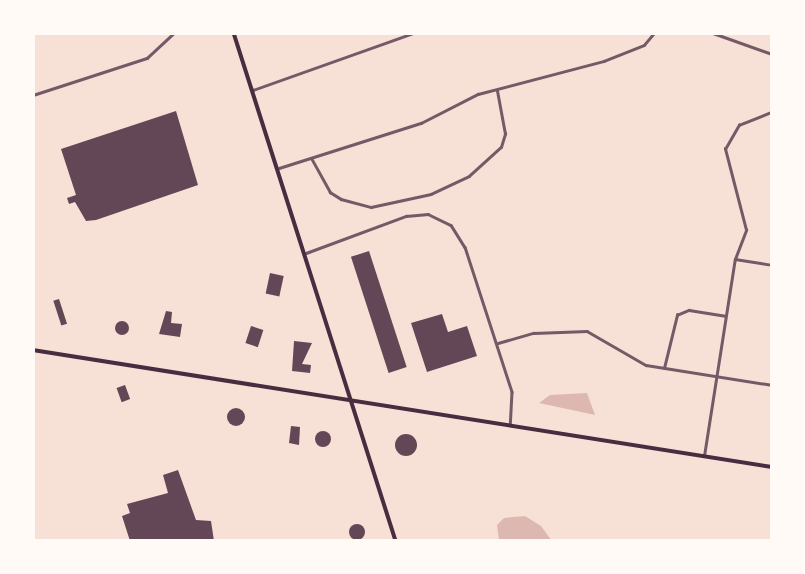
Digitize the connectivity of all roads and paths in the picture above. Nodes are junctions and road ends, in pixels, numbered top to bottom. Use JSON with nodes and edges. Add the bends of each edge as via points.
{"nodes":[{"id":1,"x":174,"y":33,"type":"edge"},
{"id":2,"x":234,"y":33,"type":"edge"},
{"id":3,"x":413,"y":33,"type":"edge"},
{"id":4,"x":654,"y":33,"type":"edge"},
{"id":5,"x":713,"y":33,"type":"edge"},
{"id":6,"x":772,"y":53,"type":"edge"},
{"id":7,"x":253,"y":90,"type":"junction"},
{"id":8,"x":497,"y":91,"type":"junction"},
{"id":9,"x":33,"y":94,"type":"edge"},
{"id":10,"x":772,"y":112,"type":"edge"},
{"id":11,"x":312,"y":159,"type":"junction"},
{"id":12,"x":279,"y":168,"type":"junction"},
{"id":13,"x":306,"y":253,"type":"junction"},
{"id":14,"x":735,"y":258,"type":"junction"},
{"id":15,"x":772,"y":265,"type":"edge"},
{"id":16,"x":726,"y":317,"type":"junction"},
{"id":17,"x":497,"y":344,"type":"junction"},
{"id":18,"x":33,"y":349,"type":"edge"},
{"id":19,"x":664,"y":368,"type":"junction"},
{"id":20,"x":716,"y":376,"type":"junction"},
{"id":21,"x":772,"y":385,"type":"edge"},
{"id":22,"x":352,"y":400,"type":"junction"},
{"id":23,"x":510,"y":425,"type":"junction"},
{"id":24,"x":704,"y":456,"type":"junction"},
{"id":25,"x":772,"y":467,"type":"edge"},
{"id":26,"x":396,"y":541,"type":"edge"}],
"edges":[{"from":1,"to":9,"type":"street","via":[[148,58]]},
{"from":2,"to":7,"type":"main road"},
{"from":3,"to":7,"type":"street"},
{"from":4,"to":8,"type":"street","via":[[644,45],[614,57]]},
{"from":5,"to":6,"type":"street"},
{"from":7,"to":12,"type":"main road"},
{"from":8,"to":11,"type":"street"},
{"from":8,"to":11,"type":"street","via":[[505,134],[501,147],[480,168],[431,194],[371,207],[341,199],[330,192]]},
{"from":10,"to":14,"type":"street","via":[[739,125],[725,149],[746,216]]},
{"from":11,"to":12,"type":"street"},
{"from":12,"to":13,"type":"main road"},
{"from":13,"to":17,"type":"street","via":[[405,216],[439,217],[465,247]]},
{"from":13,"to":22,"type":"main road"},
{"from":14,"to":15,"type":"street"},
{"from":14,"to":16,"type":"street"},
{"from":16,"to":19,"type":"street","via":[[689,310],[677,315]]},
{"from":16,"to":20,"type":"street"},
{"from":17,"to":19,"type":"street","via":[[534,332],[587,331],[646,366]]},
{"from":17,"to":23,"type":"street","via":[[512,392]]},
{"from":18,"to":22,"type":"main road"},
{"from":19,"to":20,"type":"street"},
{"from":20,"to":21,"type":"street"},
{"from":20,"to":24,"type":"street"},
{"from":22,"to":23,"type":"main road"},
{"from":22,"to":26,"type":"main road"},
{"from":23,"to":24,"type":"main road"},
{"from":24,"to":25,"type":"main road"}]}
